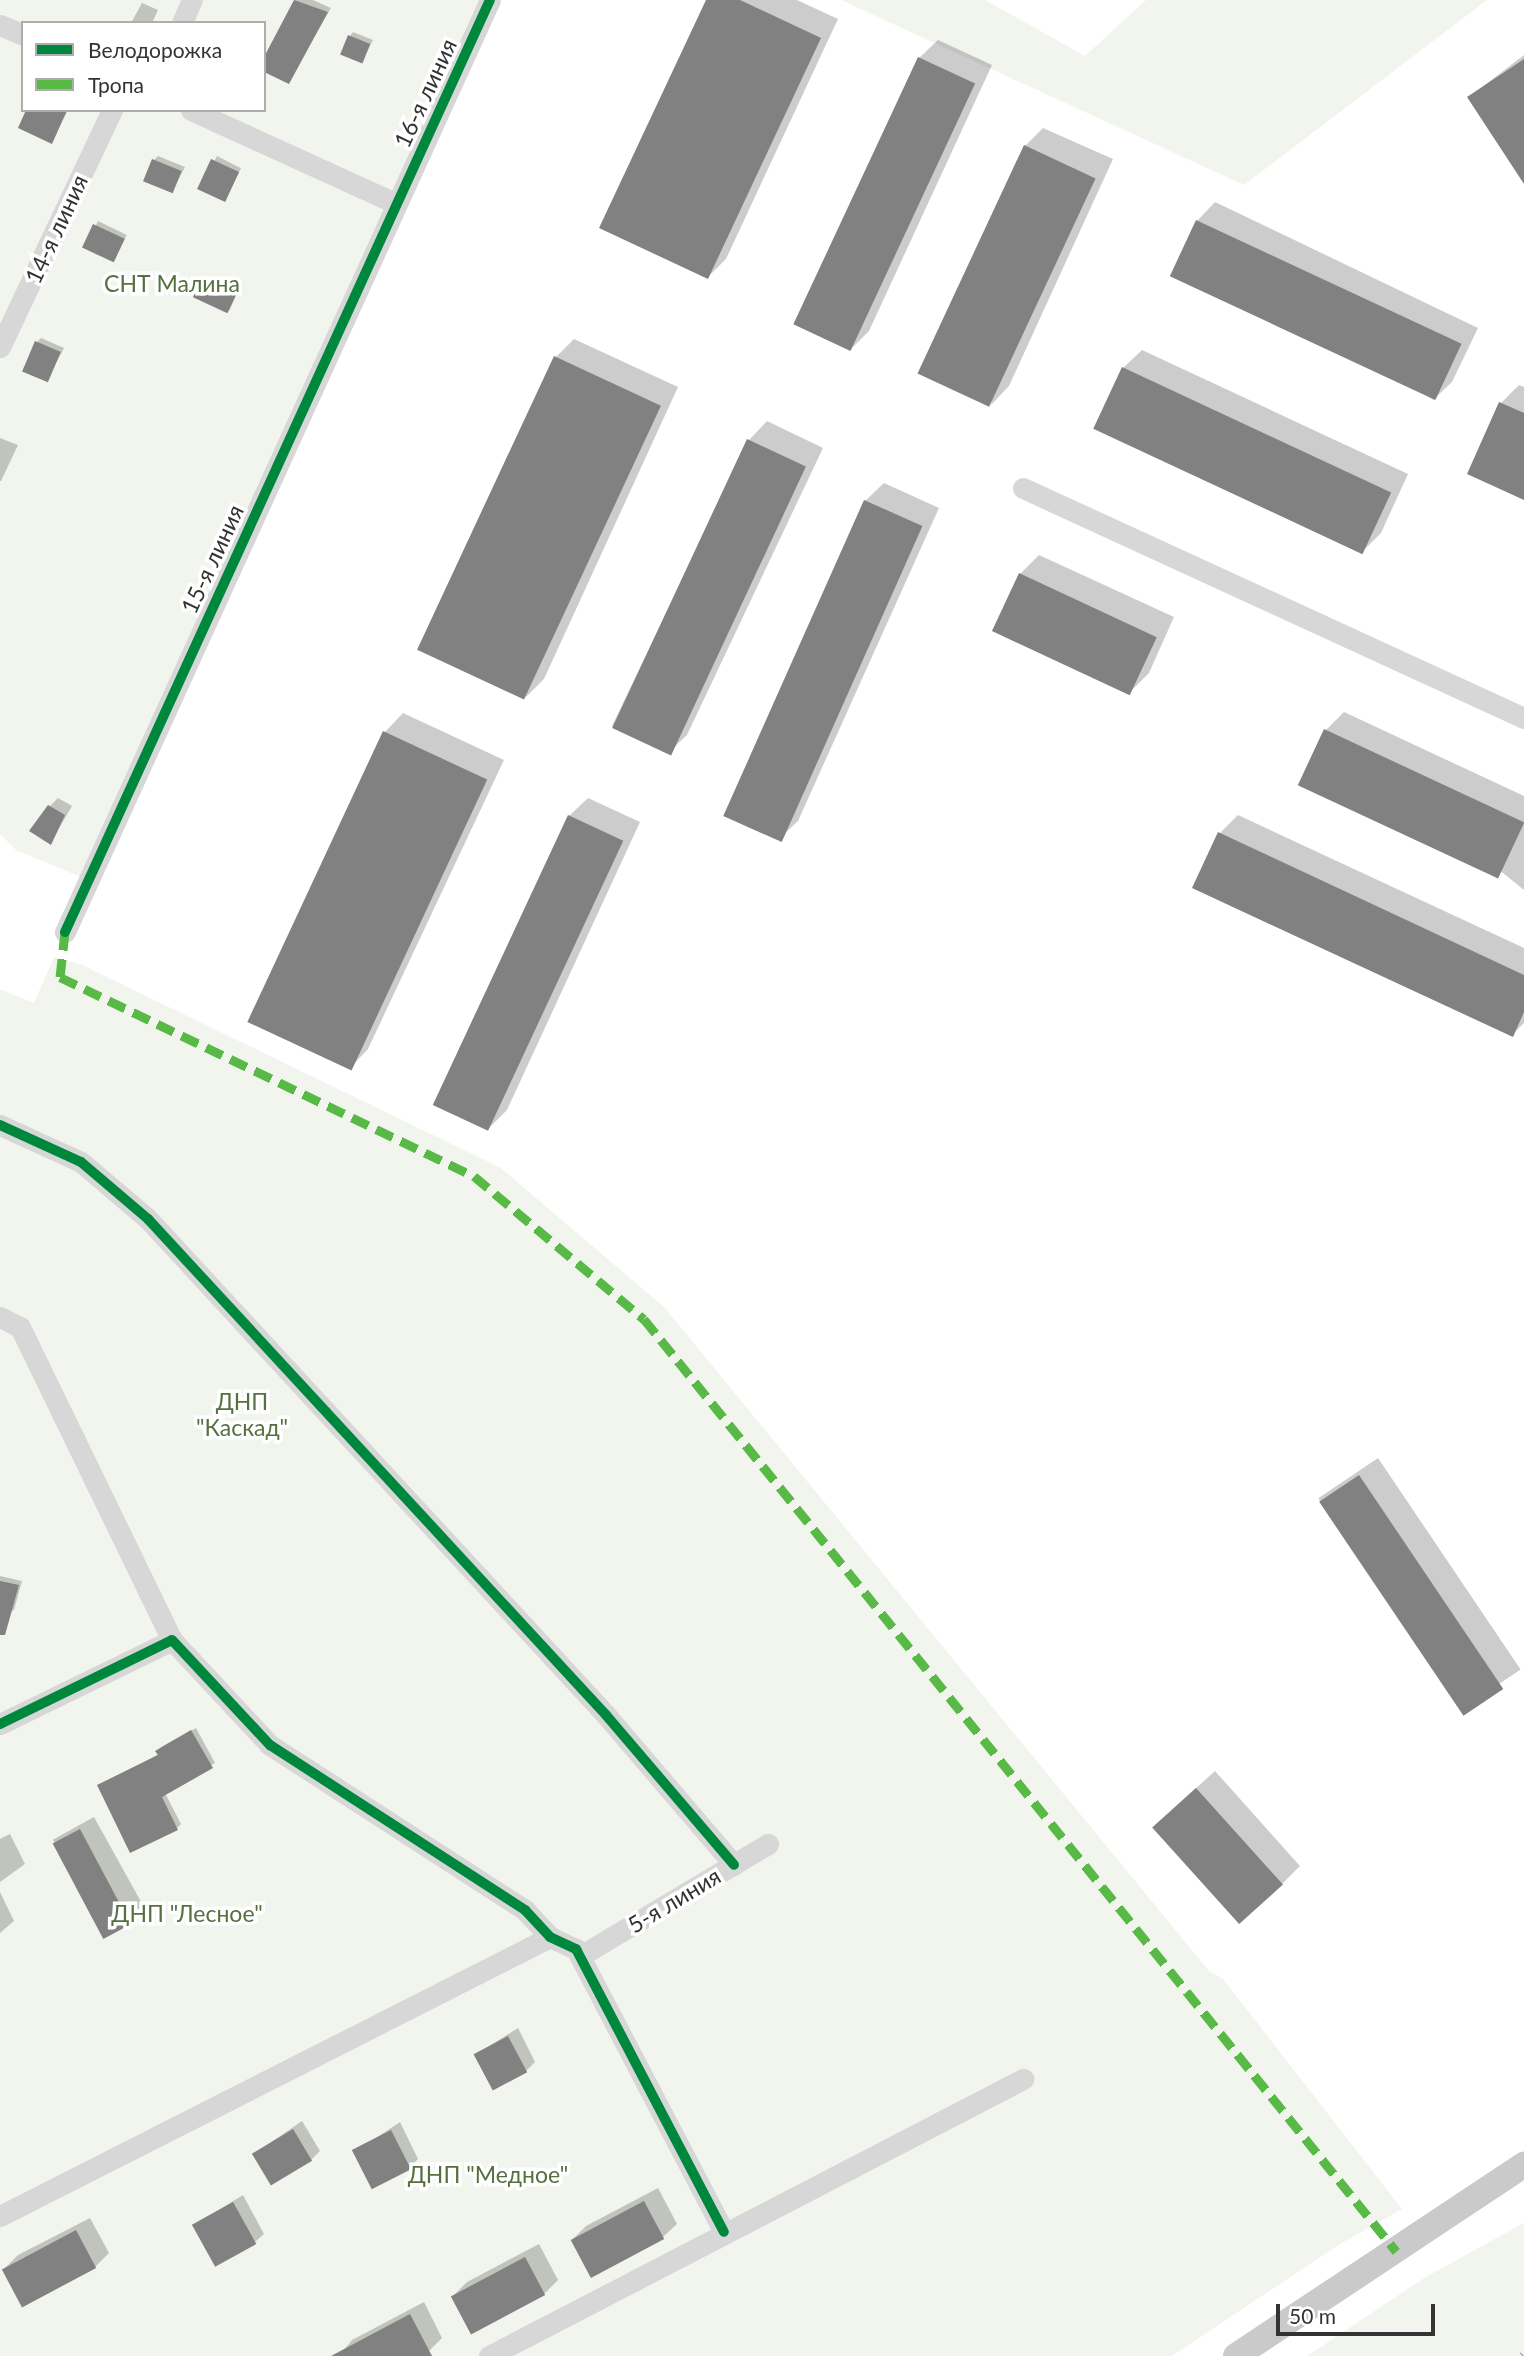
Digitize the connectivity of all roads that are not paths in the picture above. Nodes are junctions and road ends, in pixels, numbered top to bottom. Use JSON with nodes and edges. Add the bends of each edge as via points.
{"nodes":[{"id":1,"x":192,"y":0,"type":"edge"},
{"id":2,"x":490,"y":0,"type":"edge"},
{"id":3,"x":183,"y":21,"type":"edge"},
{"id":4,"x":0,"y":26,"type":"edge"},
{"id":5,"x":21,"y":34,"type":"edge"},
{"id":6,"x":111,"y":112,"type":"edge"},
{"id":7,"x":195,"y":112,"type":"edge"},
{"id":8,"x":397,"y":204,"type":"junction"},
{"id":9,"x":0,"y":347,"type":"edge"},
{"id":10,"x":1023,"y":488,"type":"dead end"},
{"id":11,"x":1524,"y":718,"type":"edge"},
{"id":12,"x":65,"y":932,"type":"dead end"},
{"id":13,"x":0,"y":1125,"type":"edge"},
{"id":14,"x":0,"y":1317,"type":"edge"},
{"id":15,"x":172,"y":1640,"type":"junction"},
{"id":16,"x":0,"y":1724,"type":"edge"},
{"id":17,"x":768,"y":1844,"type":"dead end"},
{"id":18,"x":734,"y":1865,"type":"junction"},
{"id":19,"x":551,"y":1937,"type":"junction"},
{"id":20,"x":580,"y":1956,"type":"junction"},
{"id":21,"x":1023,"y":2079,"type":"dead end"},
{"id":22,"x":1524,"y":2165,"type":"edge"},
{"id":23,"x":0,"y":2216,"type":"edge"},
{"id":24,"x":724,"y":2232,"type":"junction"},
{"id":25,"x":489,"y":2356,"type":"edge"},
{"id":26,"x":1236,"y":2356,"type":"edge"}],
"edges":[{"from":1,"to":3,"type":"street"},
{"from":2,"to":8,"type":"street","name":"16-я линия"},
{"from":4,"to":5,"type":"street"},
{"from":6,"to":9,"type":"street","name":"14-я линия"},
{"from":7,"to":8,"type":"street"},
{"from":8,"to":12,"type":"street","name":"15-я линия"},
{"from":10,"to":11,"type":"street"},
{"from":13,"to":18,"type":"street","via":[[81,1162],[148,1219],[606,1715]]},
{"from":14,"to":15,"type":"street","via":[[20,1327]]},
{"from":15,"to":16,"type":"street"},
{"from":15,"to":19,"type":"street","via":[[270,1745],[526,1910]]},
{"from":17,"to":18,"type":"street","name":"5-я линия"},
{"from":18,"to":20,"type":"street","name":"5-я линия"},
{"from":19,"to":20,"type":"street","via":[[576,1949]]},
{"from":19,"to":23,"type":"street"},
{"from":20,"to":24,"type":"street"},
{"from":21,"to":24,"type":"street"},
{"from":22,"to":26,"type":"main road"},
{"from":24,"to":25,"type":"street"}]}
